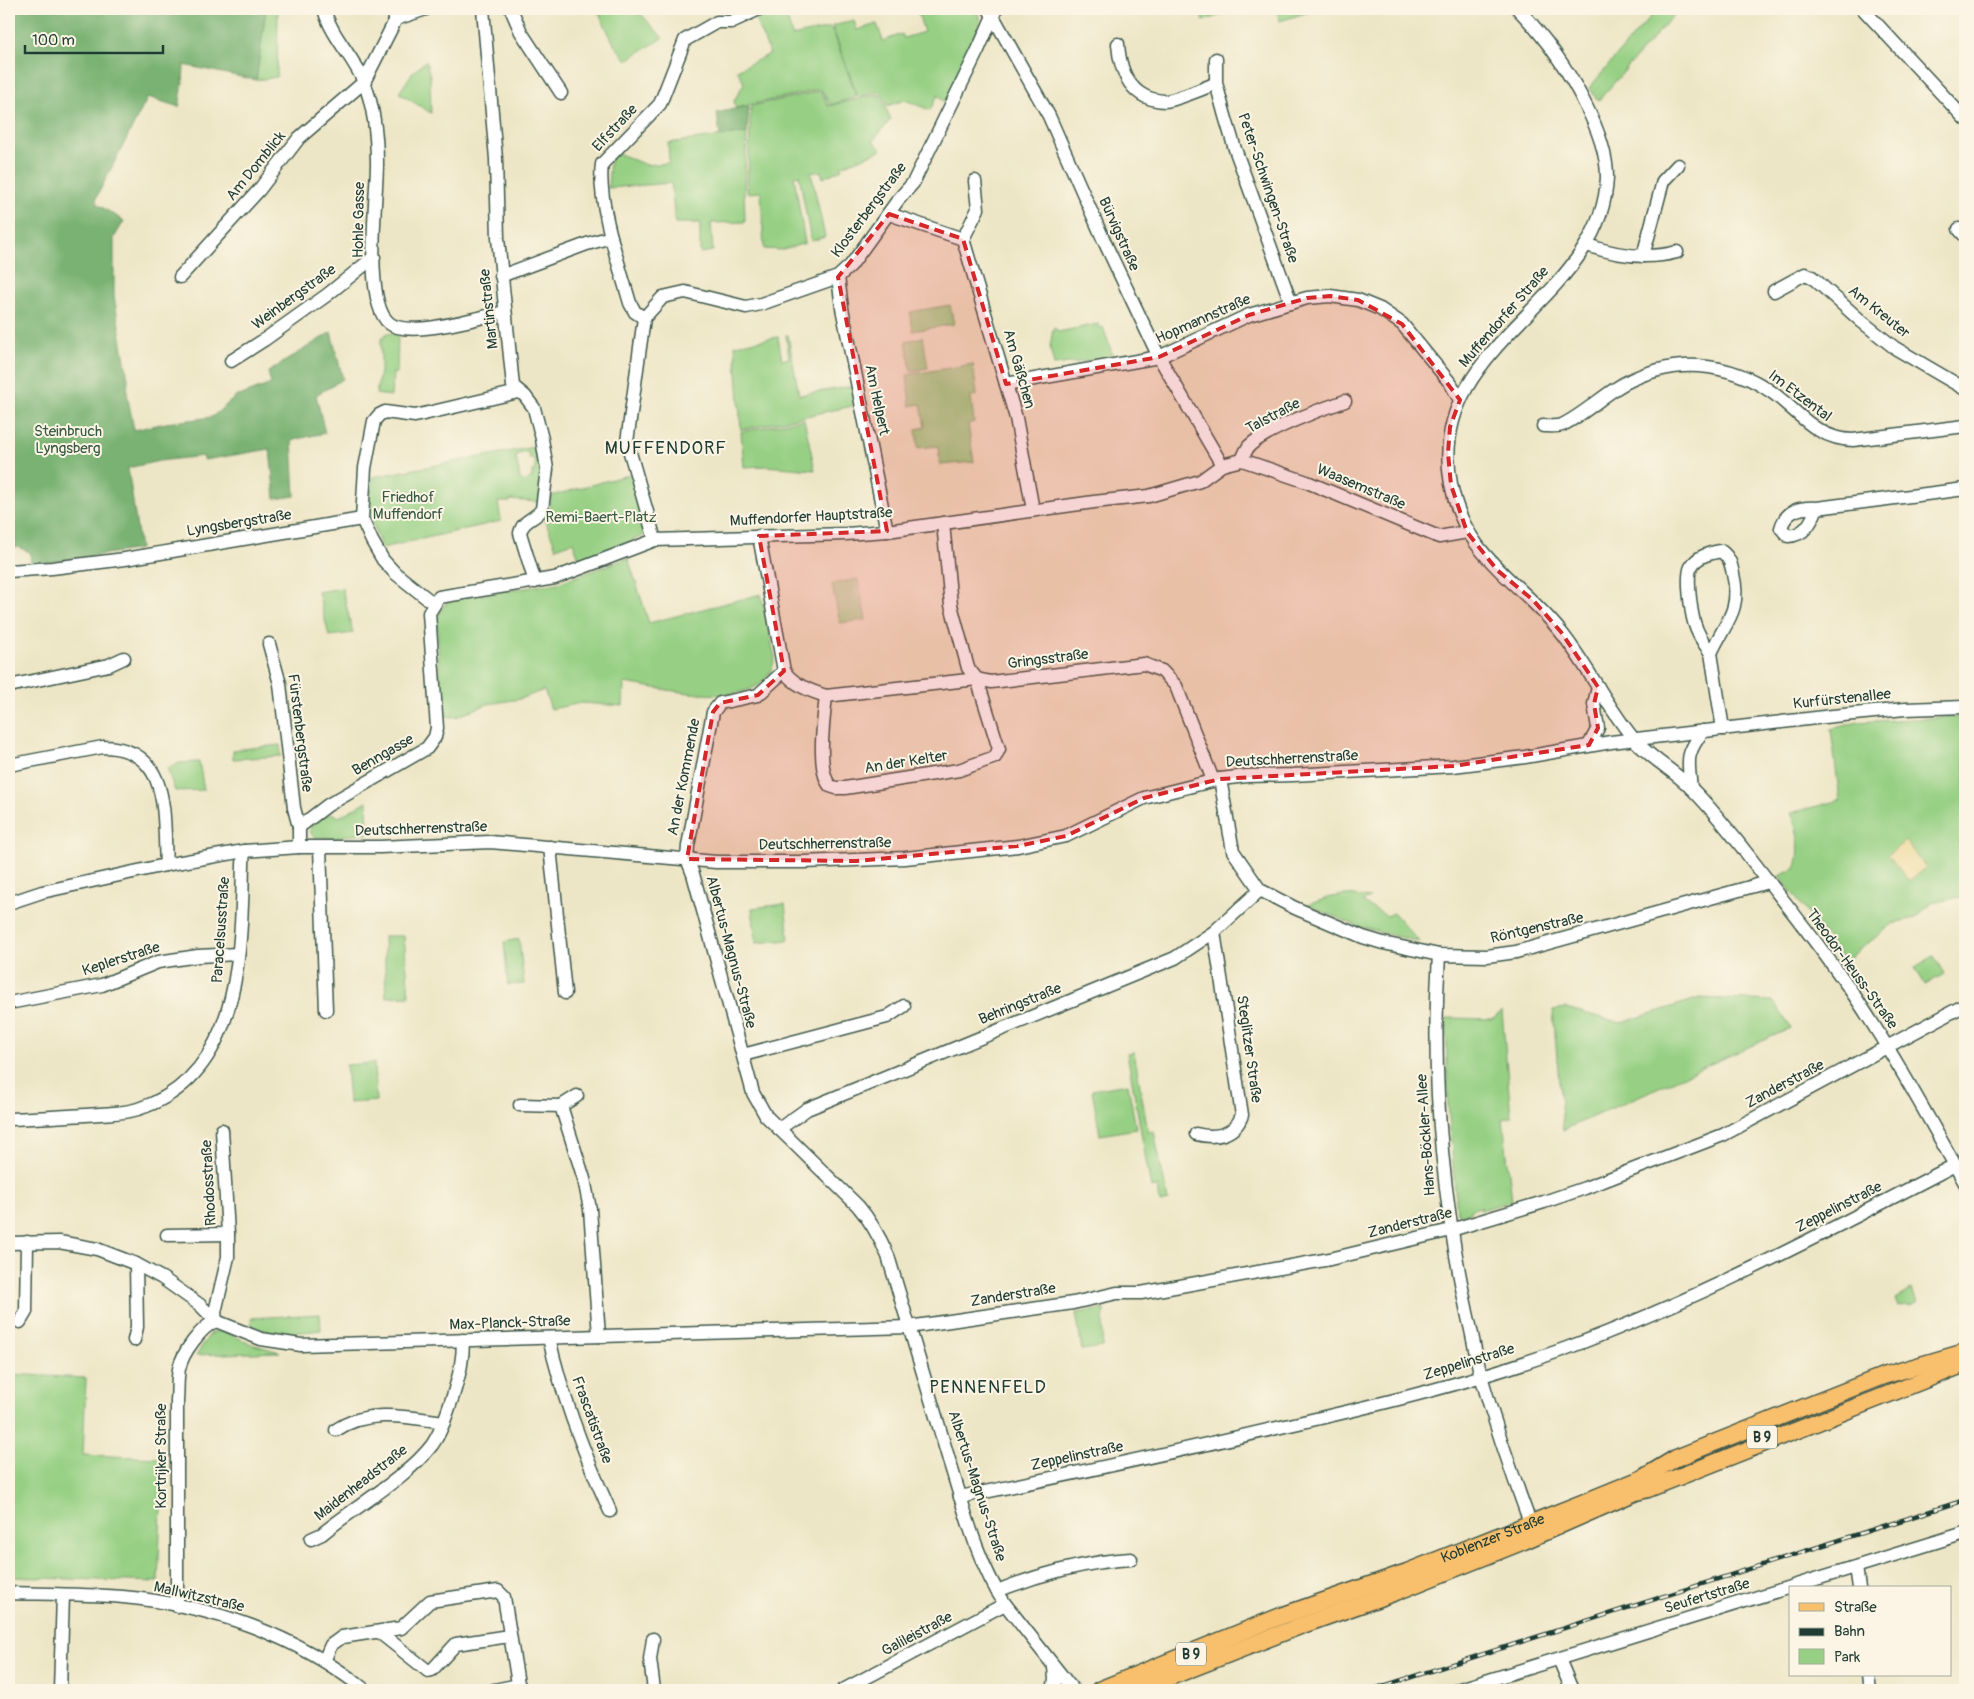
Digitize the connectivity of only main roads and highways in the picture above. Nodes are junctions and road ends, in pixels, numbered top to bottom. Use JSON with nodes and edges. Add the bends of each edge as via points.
{"nodes":[{"id":1,"x":1965,"y":1352,"type":"edge"},
{"id":2,"x":1965,"y":1364,"type":"edge"},
{"id":3,"x":1904,"y":1368,"type":"junction"},
{"id":4,"x":1888,"y":1384,"type":"junction"},
{"id":5,"x":1909,"y":1387,"type":"junction"},
{"id":6,"x":1638,"y":1485,"type":"junction"},
{"id":7,"x":1099,"y":1690,"type":"edge"},
{"id":8,"x":1137,"y":1690,"type":"edge"}],
"edges":[{"from":1,"to":3,"type":"main road"},
{"from":2,"to":5,"type":"main road"},
{"from":3,"to":4,"type":"main road"},
{"from":3,"to":5,"type":"main road","via":[[1899,1379]]},
{"from":4,"to":5,"type":"main road"},
{"from":4,"to":6,"type":"main road","number":"B 9"},
{"from":6,"to":7,"type":"main road","name":"Koblenzer Straße","number":"B 9","via":[[1281,1616]]},
{"from":6,"to":8,"type":"main road","name":"Koblenzer Straße","number":"B 9","via":[[1524,1541]]}]}
